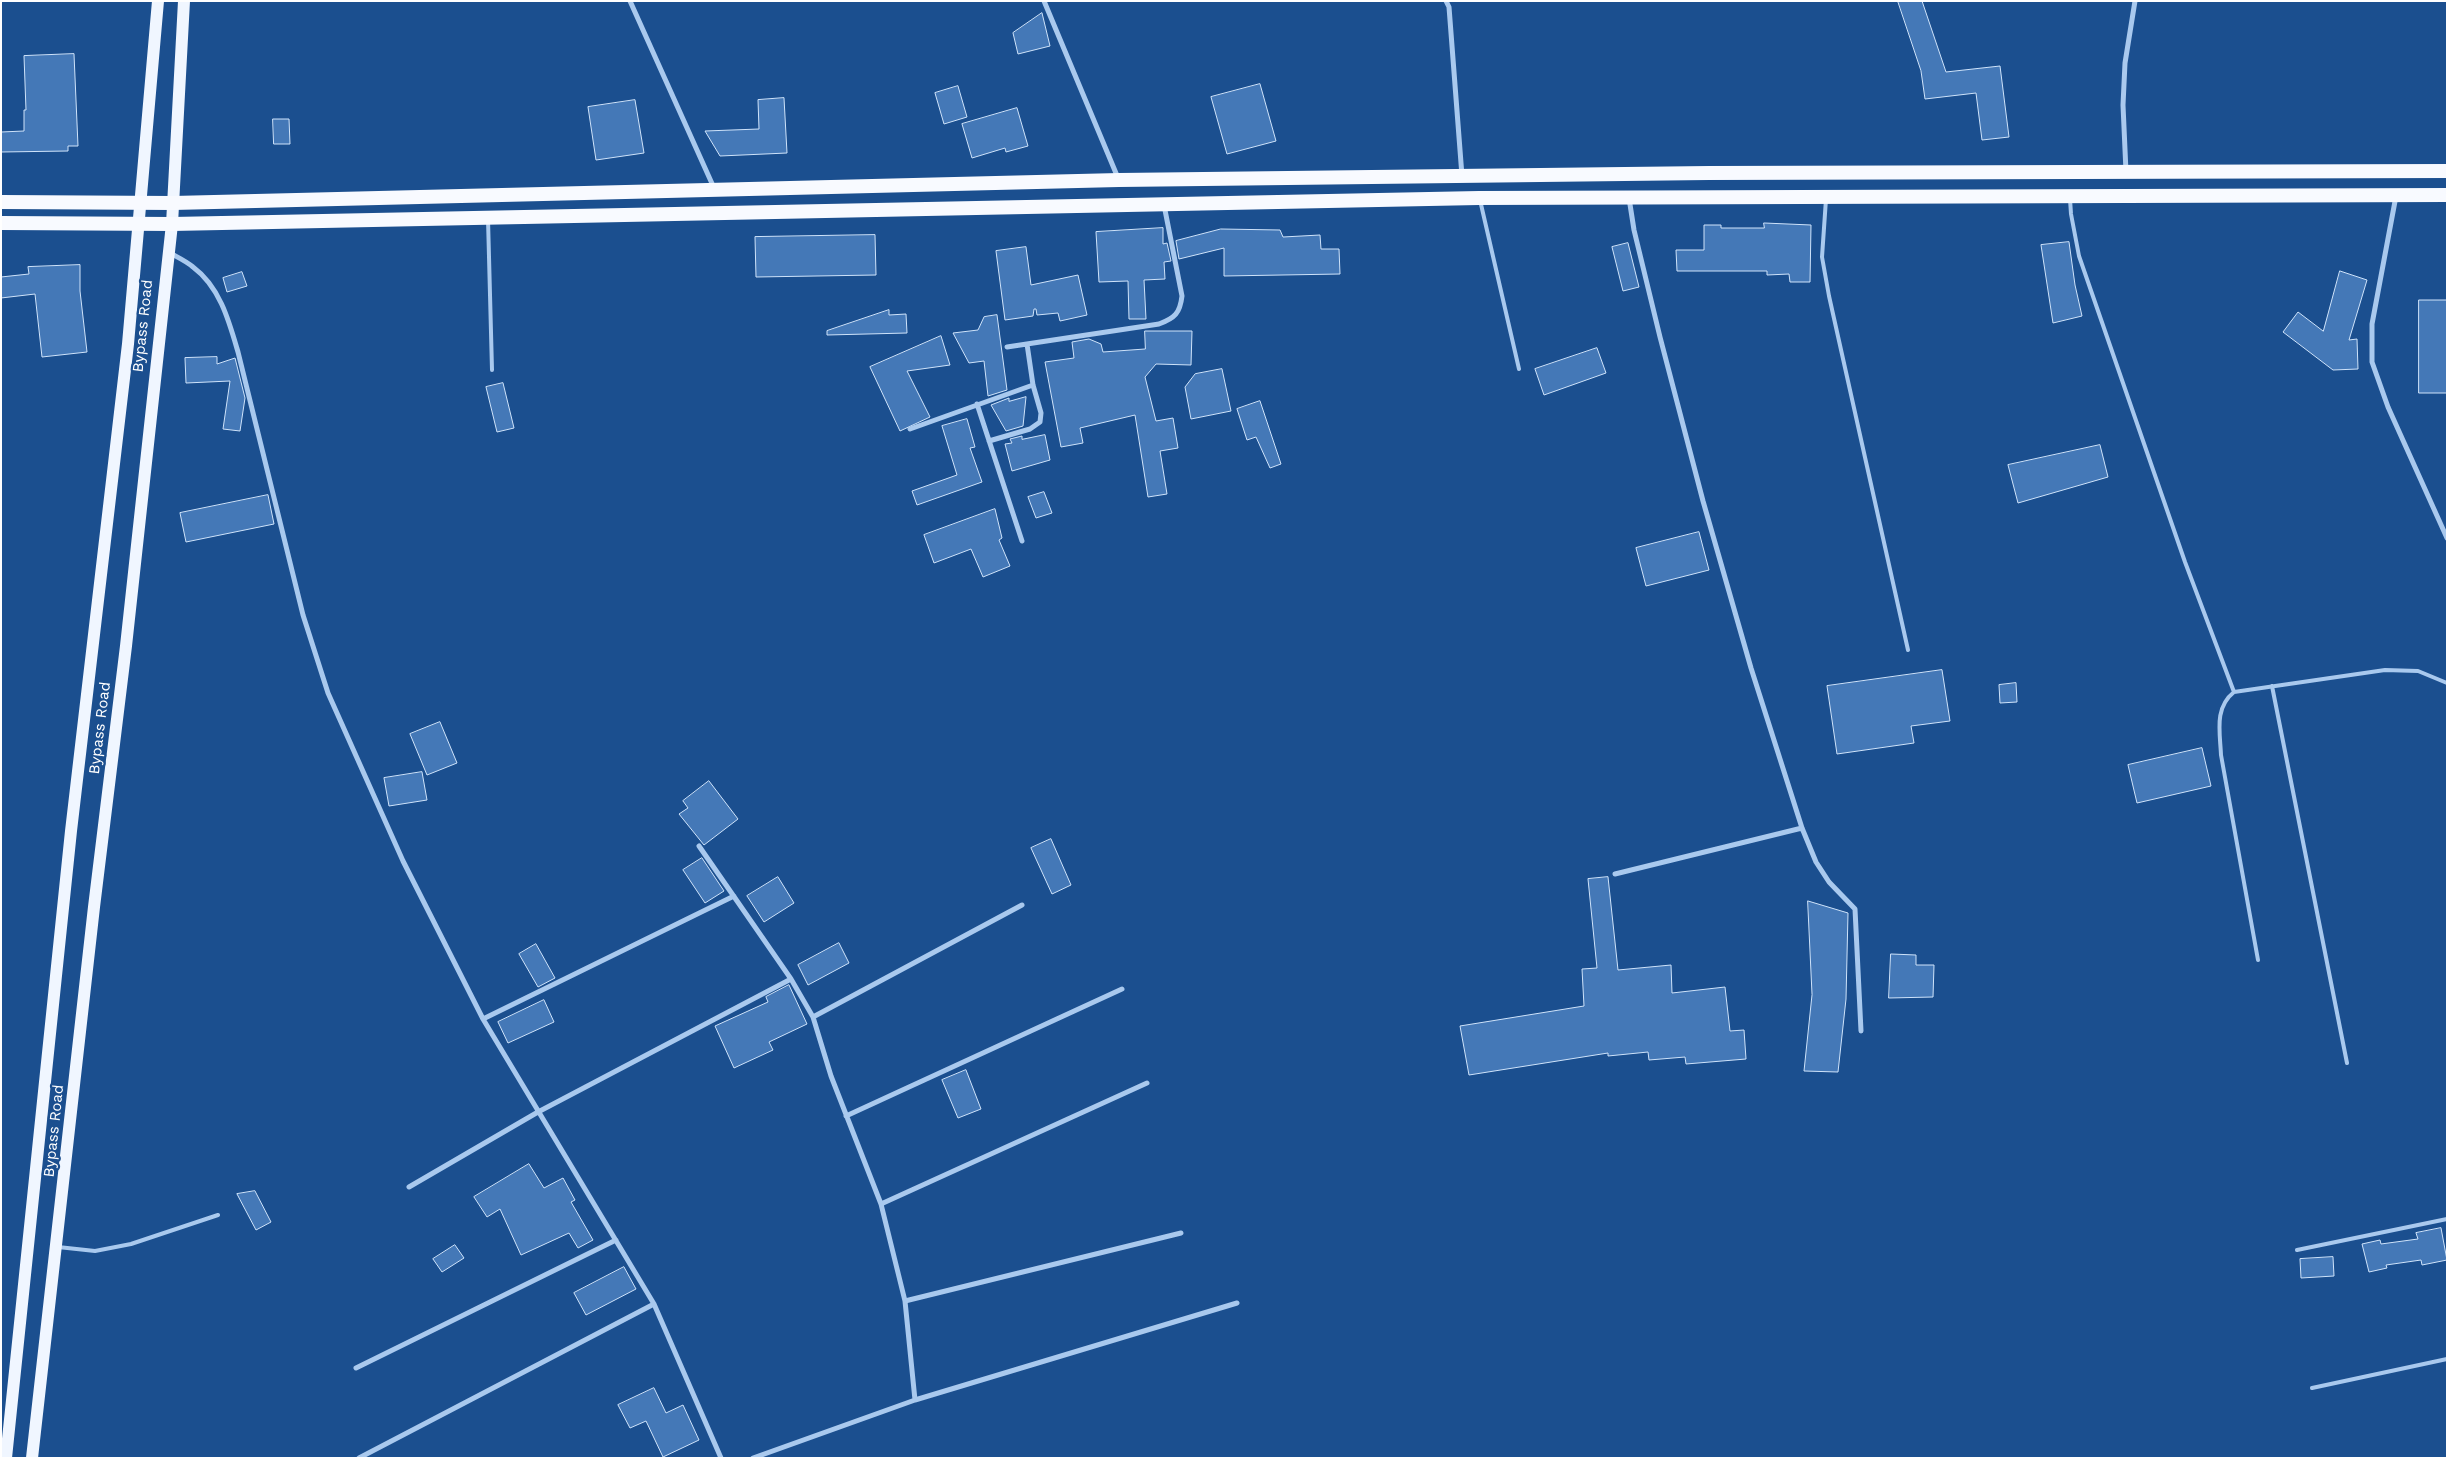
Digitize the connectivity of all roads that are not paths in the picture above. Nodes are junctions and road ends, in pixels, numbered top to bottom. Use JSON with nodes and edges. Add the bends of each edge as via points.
{"nodes":[{"id":1,"x":158,"y":1,"type":"edge"},
{"id":2,"x":184,"y":1,"type":"edge"},
{"id":3,"x":630,"y":1,"type":"edge"},
{"id":4,"x":1044,"y":1,"type":"edge"},
{"id":5,"x":1446,"y":1,"type":"edge"},
{"id":6,"x":2135,"y":1,"type":"edge"},
{"id":7,"x":2447,"y":171,"type":"edge"},
{"id":8,"x":2126,"y":172,"type":"junction"},
{"id":9,"x":1462,"y":176,"type":"junction"},
{"id":10,"x":1119,"y":180,"type":"junction"},
{"id":11,"x":715,"y":191,"type":"junction"},
{"id":12,"x":2070,"y":195,"type":"junction"},
{"id":13,"x":2396,"y":195,"type":"junction"},
{"id":14,"x":2447,"y":195,"type":"edge"},
{"id":15,"x":1629,"y":197,"type":"junction"},
{"id":16,"x":1826,"y":197,"type":"junction"},
{"id":17,"x":1480,"y":198,"type":"junction"},
{"id":18,"x":1,"y":202,"type":"edge"},
{"id":19,"x":139,"y":203,"type":"junction"},
{"id":20,"x":173,"y":203,"type":"junction"},
{"id":21,"x":1164,"y":205,"type":"junction"},
{"id":22,"x":488,"y":217,"type":"junction"},
{"id":23,"x":1,"y":223,"type":"edge"},
{"id":24,"x":137,"y":223,"type":"junction"},
{"id":25,"x":172,"y":224,"type":"junction"},
{"id":26,"x":168,"y":252,"type":"junction"},
{"id":27,"x":1028,"y":344,"type":"junction"},
{"id":28,"x":1007,"y":346,"type":"dead end"},
{"id":29,"x":1519,"y":369,"type":"dead end"},
{"id":30,"x":492,"y":370,"type":"dead end"},
{"id":31,"x":1033,"y":385,"type":"junction"},
{"id":32,"x":977,"y":404,"type":"junction"},
{"id":33,"x":910,"y":429,"type":"dead end"},
{"id":34,"x":989,"y":441,"type":"junction"},
{"id":35,"x":2447,"y":538,"type":"edge"},
{"id":36,"x":1022,"y":541,"type":"dead end"},
{"id":37,"x":1908,"y":650,"type":"dead end"},
{"id":38,"x":2447,"y":683,"type":"edge"},
{"id":39,"x":2272,"y":686,"type":"junction"},
{"id":40,"x":2234,"y":692,"type":"junction"},
{"id":41,"x":1802,"y":828,"type":"junction"},
{"id":42,"x":699,"y":846,"type":"dead end"},
{"id":43,"x":1615,"y":874,"type":"dead end"},
{"id":44,"x":734,"y":896,"type":"junction"},
{"id":45,"x":1022,"y":905,"type":"dead end"},
{"id":46,"x":2258,"y":960,"type":"dead end"},
{"id":47,"x":791,"y":979,"type":"junction"},
{"id":48,"x":1122,"y":989,"type":"dead end"},
{"id":49,"x":813,"y":1017,"type":"junction"},
{"id":50,"x":483,"y":1019,"type":"junction"},
{"id":51,"x":1861,"y":1031,"type":"dead end"},
{"id":52,"x":2347,"y":1063,"type":"dead end"},
{"id":53,"x":1147,"y":1083,"type":"dead end"},
{"id":54,"x":538,"y":1112,"type":"junction"},
{"id":55,"x":846,"y":1116,"type":"junction"},
{"id":56,"x":409,"y":1187,"type":"dead end"},
{"id":57,"x":881,"y":1204,"type":"junction"},
{"id":58,"x":218,"y":1215,"type":"dead end"},
{"id":59,"x":2447,"y":1219,"type":"edge"},
{"id":60,"x":1181,"y":1233,"type":"dead end"},
{"id":61,"x":616,"y":1240,"type":"junction"},
{"id":62,"x":57,"y":1247,"type":"junction"},
{"id":63,"x":2297,"y":1250,"type":"dead end"},
{"id":64,"x":905,"y":1301,"type":"junction"},
{"id":65,"x":1238,"y":1303,"type":"dead end"},
{"id":66,"x":654,"y":1304,"type":"junction"},
{"id":67,"x":2447,"y":1359,"type":"edge"},
{"id":68,"x":356,"y":1368,"type":"dead end"},
{"id":69,"x":2312,"y":1388,"type":"dead end"},
{"id":70,"x":914,"y":1400,"type":"junction"},
{"id":71,"x":6,"y":1458,"type":"edge"},
{"id":72,"x":32,"y":1458,"type":"edge"},
{"id":73,"x":359,"y":1458,"type":"edge"},
{"id":74,"x":721,"y":1458,"type":"edge"},
{"id":75,"x":753,"y":1458,"type":"edge"}],
"edges":[{"from":1,"to":19,"type":"main road","name":"Bypass Road"},
{"from":2,"to":20,"type":"main road","name":"Bypass Road"},
{"from":3,"to":11,"type":"street"},
{"from":4,"to":10,"type":"street"},
{"from":5,"to":9,"type":"street"},
{"from":6,"to":8,"type":"street","via":[[2125,63]]},
{"from":7,"to":8,"type":"highway"},
{"from":8,"to":9,"type":"highway"},
{"from":9,"to":10,"type":"highway"},
{"from":10,"to":11,"type":"highway"},
{"from":11,"to":20,"type":"highway"},
{"from":12,"to":13,"type":"highway"},
{"from":12,"to":16,"type":"highway"},
{"from":12,"to":40,"type":"lane","via":[[2070,214],[2079,256]]},
{"from":13,"to":14,"type":"highway"},
{"from":13,"to":35,"type":"street","via":[[2372,324],[2372,362],[2392,416]]},
{"from":15,"to":16,"type":"highway"},
{"from":15,"to":17,"type":"highway"},
{"from":15,"to":41,"type":"street","via":[[1660,338],[1703,501]]},
{"from":16,"to":37,"type":"lane","via":[[1822,258]]},
{"from":17,"to":21,"type":"highway"},
{"from":17,"to":29,"type":"lane"},
{"from":18,"to":19,"type":"highway"},
{"from":19,"to":20,"type":"highway"},
{"from":19,"to":24,"type":"main road","name":"Bypass Road"},
{"from":20,"to":25,"type":"main road","name":"Bypass Road"},
{"from":21,"to":22,"type":"highway"},
{"from":21,"to":27,"type":"street","via":[[1182,296],[1180,310],[1171,320]]},
{"from":22,"to":25,"type":"highway"},
{"from":22,"to":30,"type":"lane"},
{"from":23,"to":24,"type":"highway"},
{"from":24,"to":25,"type":"highway"},
{"from":24,"to":71,"type":"main road","name":"Bypass Road","via":[[128,344],[71,831]]},
{"from":25,"to":26,"type":"main road","name":"Bypass Road"},
{"from":26,"to":50,"type":"street","via":[[194,267],[225,309],[303,615],[328,693],[403,861]]},
{"from":26,"to":62,"type":"main road","name":"Bypass Road"},
{"from":27,"to":28,"type":"street"},
{"from":27,"to":31,"type":"street"},
{"from":31,"to":32,"type":"street"},
{"from":31,"to":34,"type":"street","via":[[1041,413],[1040,422],[1030,430]]},
{"from":32,"to":33,"type":"street"},
{"from":32,"to":34,"type":"street"},
{"from":34,"to":36,"type":"street"},
{"from":38,"to":39,"type":"lane","via":[[2418,671],[2385,670]]},
{"from":39,"to":40,"type":"lane"},
{"from":39,"to":52,"type":"lane"},
{"from":40,"to":46,"type":"lane","via":[[2225,699],[2221,709],[2221,755]]},
{"from":41,"to":43,"type":"street"},
{"from":41,"to":51,"type":"street","via":[[1816,862],[1829,882],[1855,909]]},
{"from":42,"to":44,"type":"street"},
{"from":44,"to":47,"type":"street"},
{"from":44,"to":50,"type":"street"},
{"from":45,"to":49,"type":"street"},
{"from":47,"to":49,"type":"street"},
{"from":47,"to":54,"type":"street"},
{"from":48,"to":55,"type":"street"},
{"from":49,"to":55,"type":"street"},
{"from":50,"to":54,"type":"street"},
{"from":53,"to":57,"type":"street"},
{"from":54,"to":56,"type":"street"},
{"from":54,"to":61,"type":"street"},
{"from":55,"to":57,"type":"street"},
{"from":57,"to":64,"type":"street"},
{"from":58,"to":62,"type":"lane","via":[[131,1244],[95,1250]]},
{"from":59,"to":63,"type":"lane"},
{"from":60,"to":64,"type":"street"},
{"from":61,"to":66,"type":"street"},
{"from":61,"to":68,"type":"street"},
{"from":62,"to":72,"type":"main road","name":"Bypass Road"},
{"from":64,"to":70,"type":"street"},
{"from":65,"to":70,"type":"street"},
{"from":66,"to":73,"type":"street"},
{"from":66,"to":74,"type":"street"},
{"from":67,"to":69,"type":"lane"},
{"from":70,"to":75,"type":"street"}]}
